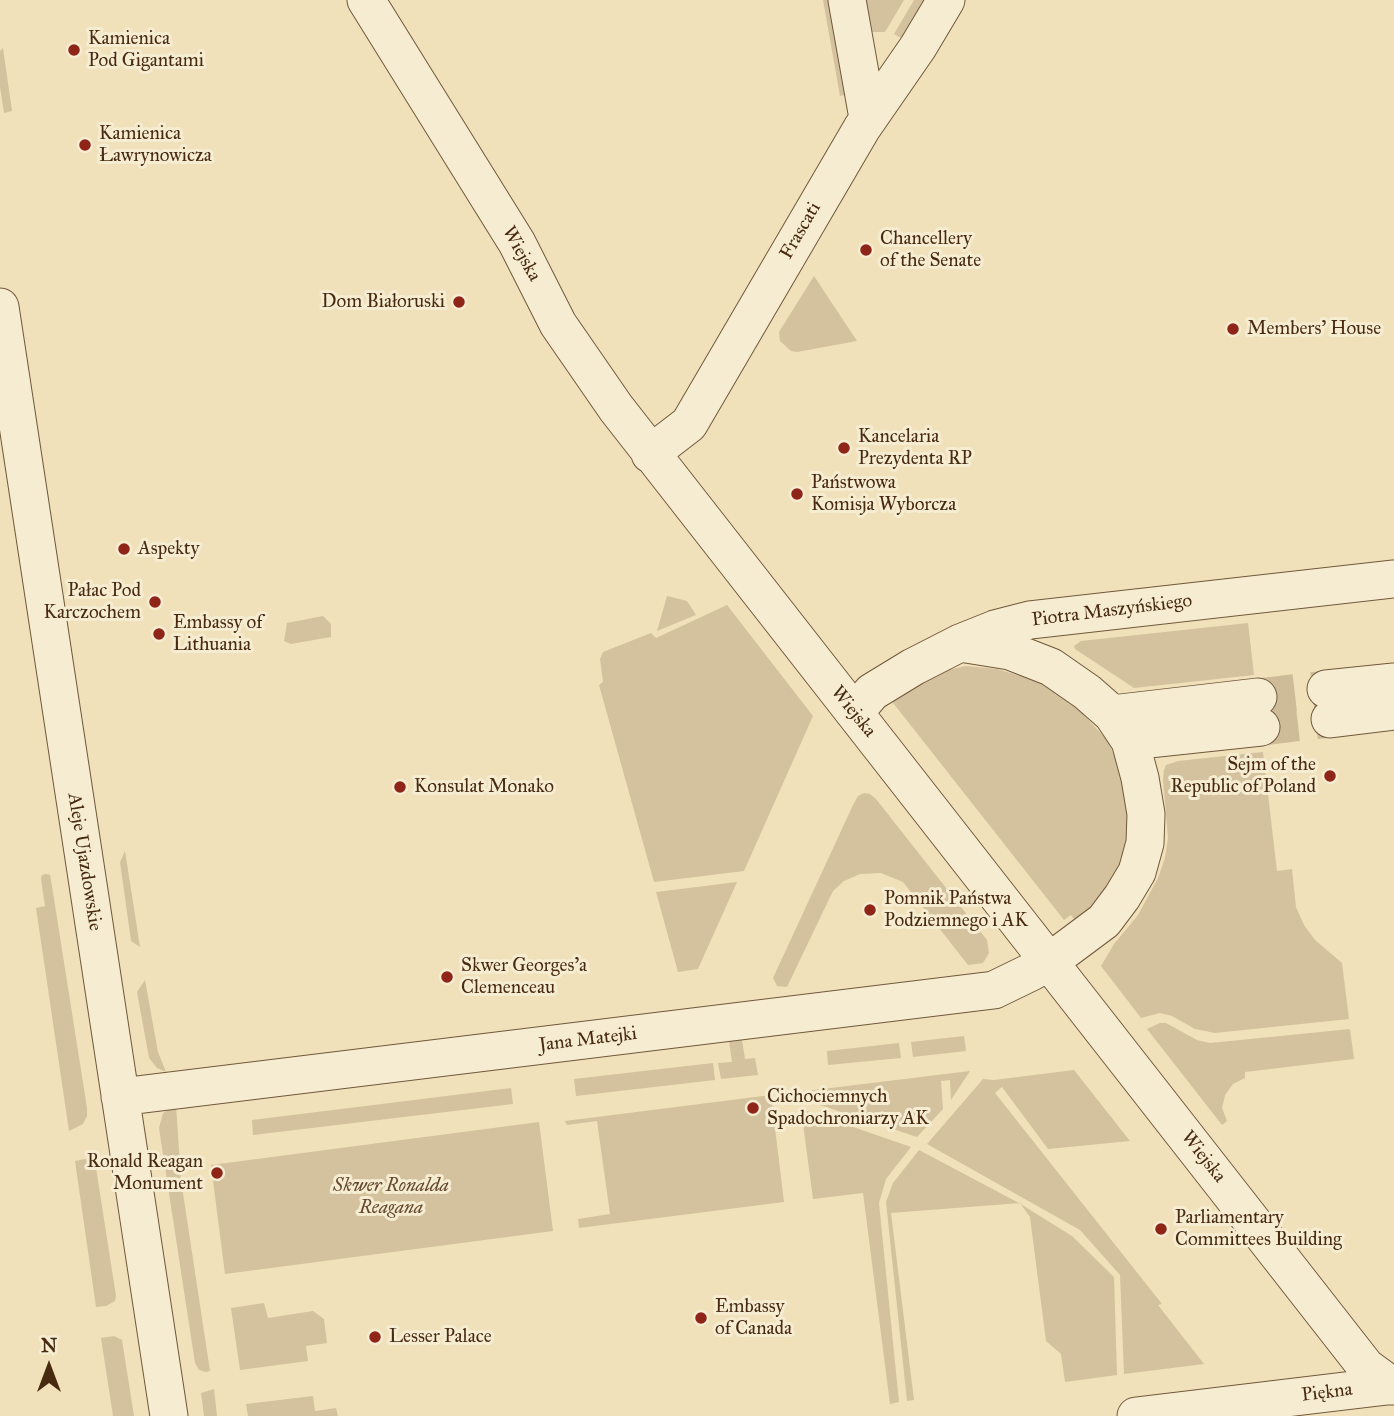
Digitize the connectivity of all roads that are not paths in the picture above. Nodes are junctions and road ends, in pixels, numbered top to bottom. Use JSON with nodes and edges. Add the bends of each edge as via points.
{"nodes":[{"id":1,"x":366,"y":0,"type":"edge"},
{"id":2,"x":847,"y":0,"type":"edge"},
{"id":3,"x":946,"y":0,"type":"edge"},
{"id":4,"x":868,"y":118,"type":"junction"},
{"id":5,"x":0,"y":307,"type":"edge"},
{"id":6,"x":650,"y":454,"type":"junction"},
{"id":7,"x":1394,"y":579,"type":"edge"},
{"id":8,"x":960,"y":643,"type":"junction"},
{"id":9,"x":1394,"y":682,"type":"edge"},
{"id":10,"x":1394,"y":711,"type":"edge"},
{"id":11,"x":855,"y":712,"type":"junction"},
{"id":12,"x":1260,"y":712,"type":"tunnel mouth"},
{"id":13,"x":1121,"y":728,"type":"junction"},
{"id":14,"x":1049,"y":962,"type":"junction"},
{"id":15,"x":120,"y":1097,"type":"junction"},
{"id":16,"x":1393,"y":1389,"type":"edge"},
{"id":17,"x":169,"y":1416,"type":"edge"},
{"id":18,"x":1136,"y":1416,"type":"edge"}],
"edges":[{"from":1,"to":6,"type":"street","name":"Wiejska","via":[[517,243],[558,324]]},
{"from":2,"to":4,"type":"street"},
{"from":3,"to":4,"type":"street","name":"Frascati"},
{"from":4,"to":6,"type":"street","name":"Frascati","via":[[689,424]]},
{"from":5,"to":15,"type":"street","name":"Aleje Ujazdowskie"},
{"from":6,"to":11,"type":"street","name":"Wiejska"},
{"from":7,"to":8,"type":"street","name":"Piotra Maszyńskiego","via":[[1030,620]]},
{"from":8,"to":11,"type":"street","name":"Piotra Maszyńskiego","via":[[872,692]]},
{"from":8,"to":13,"type":"street","via":[[1010,651],[1051,667],[1087,692]]},
{"from":9,"to":10,"type":"street","via":[[1328,704]]},
{"from":11,"to":14,"type":"street","name":"Wiejska"},
{"from":12,"to":13,"type":"street"},
{"from":13,"to":14,"type":"street","name":"Jana Matejki","via":[[1140,778],[1146,814],[1137,872],[1104,921]]},
{"from":14,"to":15,"type":"street","name":"Jana Matejki","via":[[994,990]]},
{"from":14,"to":16,"type":"street","name":"Wiejska","via":[[1366,1367]]},
{"from":15,"to":17,"type":"street","name":"Aleje Ujazdowskie"},
{"from":16,"to":18,"type":"street","name":"Piękna"}]}
